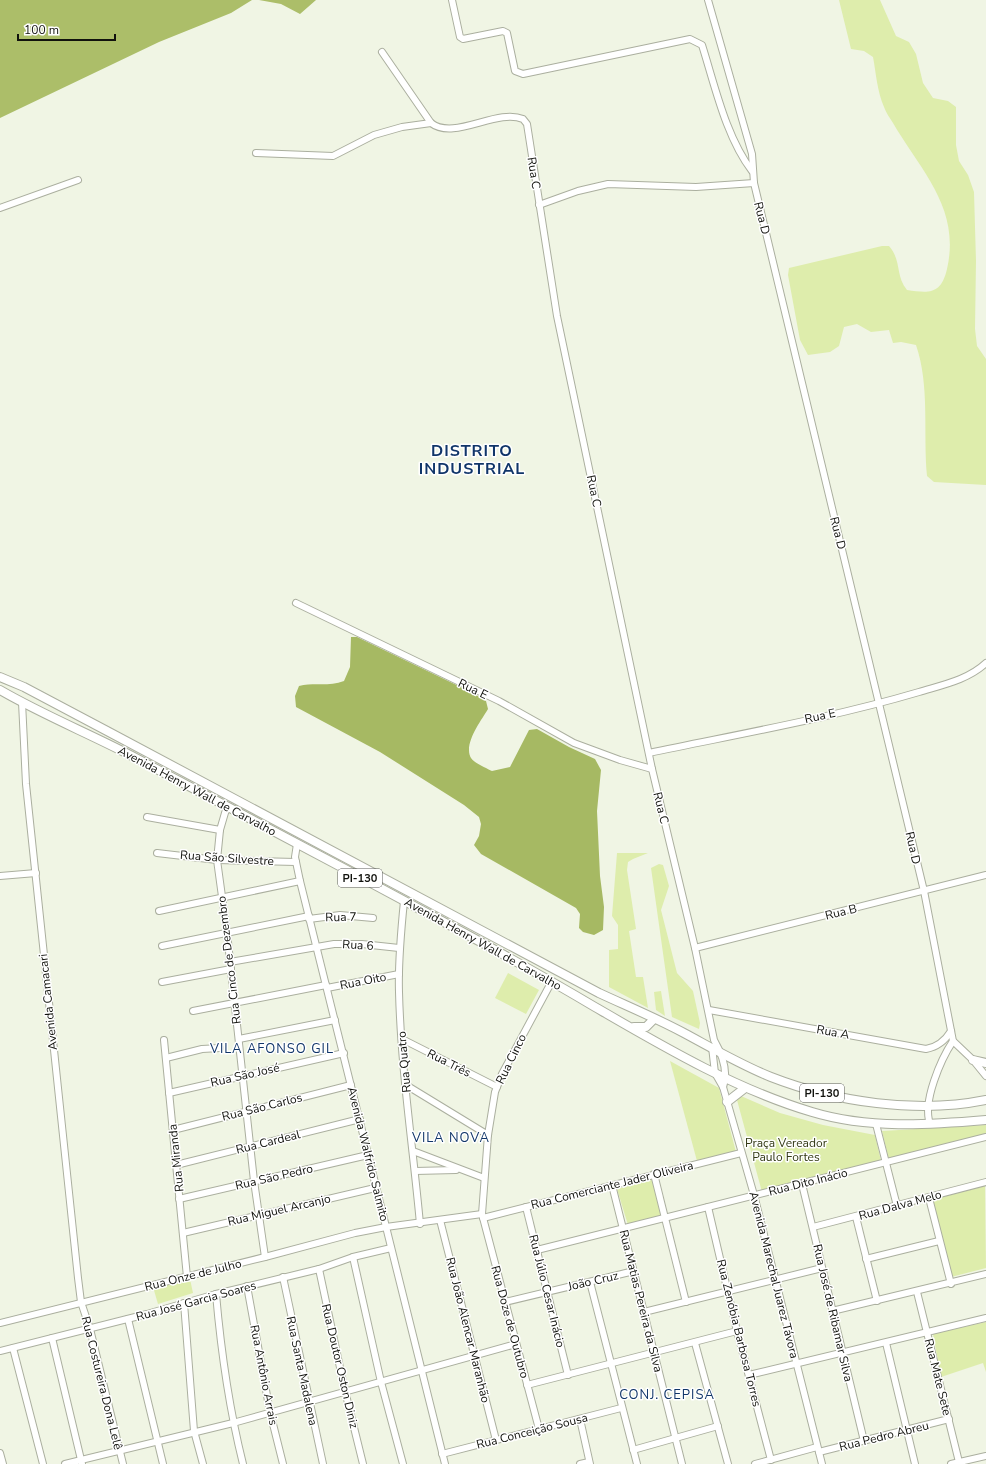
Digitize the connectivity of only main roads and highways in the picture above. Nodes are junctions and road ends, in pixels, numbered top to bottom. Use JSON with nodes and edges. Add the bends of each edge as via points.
{"nodes":[{"id":1,"x":0,"y":677,"type":"edge"},
{"id":2,"x":24,"y":687,"type":"junction"},
{"id":3,"x":0,"y":690,"type":"edge"},
{"id":4,"x":20,"y":701,"type":"junction"},
{"id":5,"x":78,"y":716,"type":"junction"},
{"id":6,"x":72,"y":728,"type":"junction"},
{"id":7,"x":247,"y":805,"type":"junction"},
{"id":8,"x":241,"y":814,"type":"junction"},
{"id":9,"x":305,"y":835,"type":"junction"},
{"id":10,"x":297,"y":844,"type":"junction"},
{"id":11,"x":432,"y":904,"type":"junction"},
{"id":12,"x":427,"y":914,"type":"junction"},
{"id":13,"x":654,"y":1019,"type":"junction"},
{"id":14,"x":619,"y":1020,"type":"junction"},
{"id":15,"x":973,"y":1060,"type":"road end"},
{"id":16,"x":986,"y":1063,"type":"edge"},
{"id":17,"x":746,"y":1088,"type":"junction"},
{"id":18,"x":986,"y":1100,"type":"edge"},
{"id":19,"x":727,"y":1102,"type":"road end"},
{"id":20,"x":986,"y":1120,"type":"edge"}],
"edges":[{"from":1,"to":2,"type":"main road","name":"Avenida Henry Wall de Carvalho","number":"PI-130"},
{"from":2,"to":4,"type":"main road","via":[[18,692]]},
{"from":2,"to":5,"type":"main road","name":"Avenida Henry Wall de Carvalho","number":"PI-130"},
{"from":3,"to":4,"type":"main road","name":"Avenida Henry Wall de Carvalho","number":"PI-130"},
{"from":4,"to":6,"type":"main road","name":"Avenida Henry Wall de Carvalho","number":"PI-130"},
{"from":5,"to":6,"type":"main road"},
{"from":5,"to":7,"type":"main road","name":"Avenida Henry Wall de Carvalho","number":"PI-130"},
{"from":6,"to":8,"type":"main road","name":"Avenida Henry Wall de Carvalho","number":"PI-130","via":[[109,744]]},
{"from":7,"to":8,"type":"main road"},
{"from":7,"to":9,"type":"main road","name":"Avenida Henry Wall de Carvalho","number":"PI-130"},
{"from":8,"to":10,"type":"main road","name":"Avenida Henry Wall de Carvalho","number":"PI-130"},
{"from":9,"to":10,"type":"main road"},
{"from":9,"to":11,"type":"main road","name":"Avenida Henry Wall de Carvalho","number":"PI-130"},
{"from":10,"to":12,"type":"main road","name":"Avenida Henry Wall de Carvalho","number":"PI-130"},
{"from":11,"to":12,"type":"main road"},
{"from":11,"to":13,"type":"main road","name":"Avenida Henry Wall de Carvalho","number":"PI-130","via":[[598,993]]},
{"from":12,"to":14,"type":"main road","name":"Avenida Henry Wall de Carvalho","number":"PI-130"},
{"from":13,"to":14,"type":"main road","via":[[643,1028]]},
{"from":13,"to":18,"type":"main road","name":"Avenida Henry Wall de Carvalho","number":"PI-130","via":[[713,1043],[722,1052],[770,1076],[806,1089],[848,1099],[930,1105]]},
{"from":14,"to":17,"type":"main road","name":"Avenida Henry Wall de Carvalho","number":"PI-130"},
{"from":15,"to":16,"type":"main road"},
{"from":17,"to":19,"type":"main road"},
{"from":17,"to":20,"type":"main road","name":"Avenida Henry Wall de Carvalho","number":"PI-130","via":[[830,1117],[876,1124]]}]}
